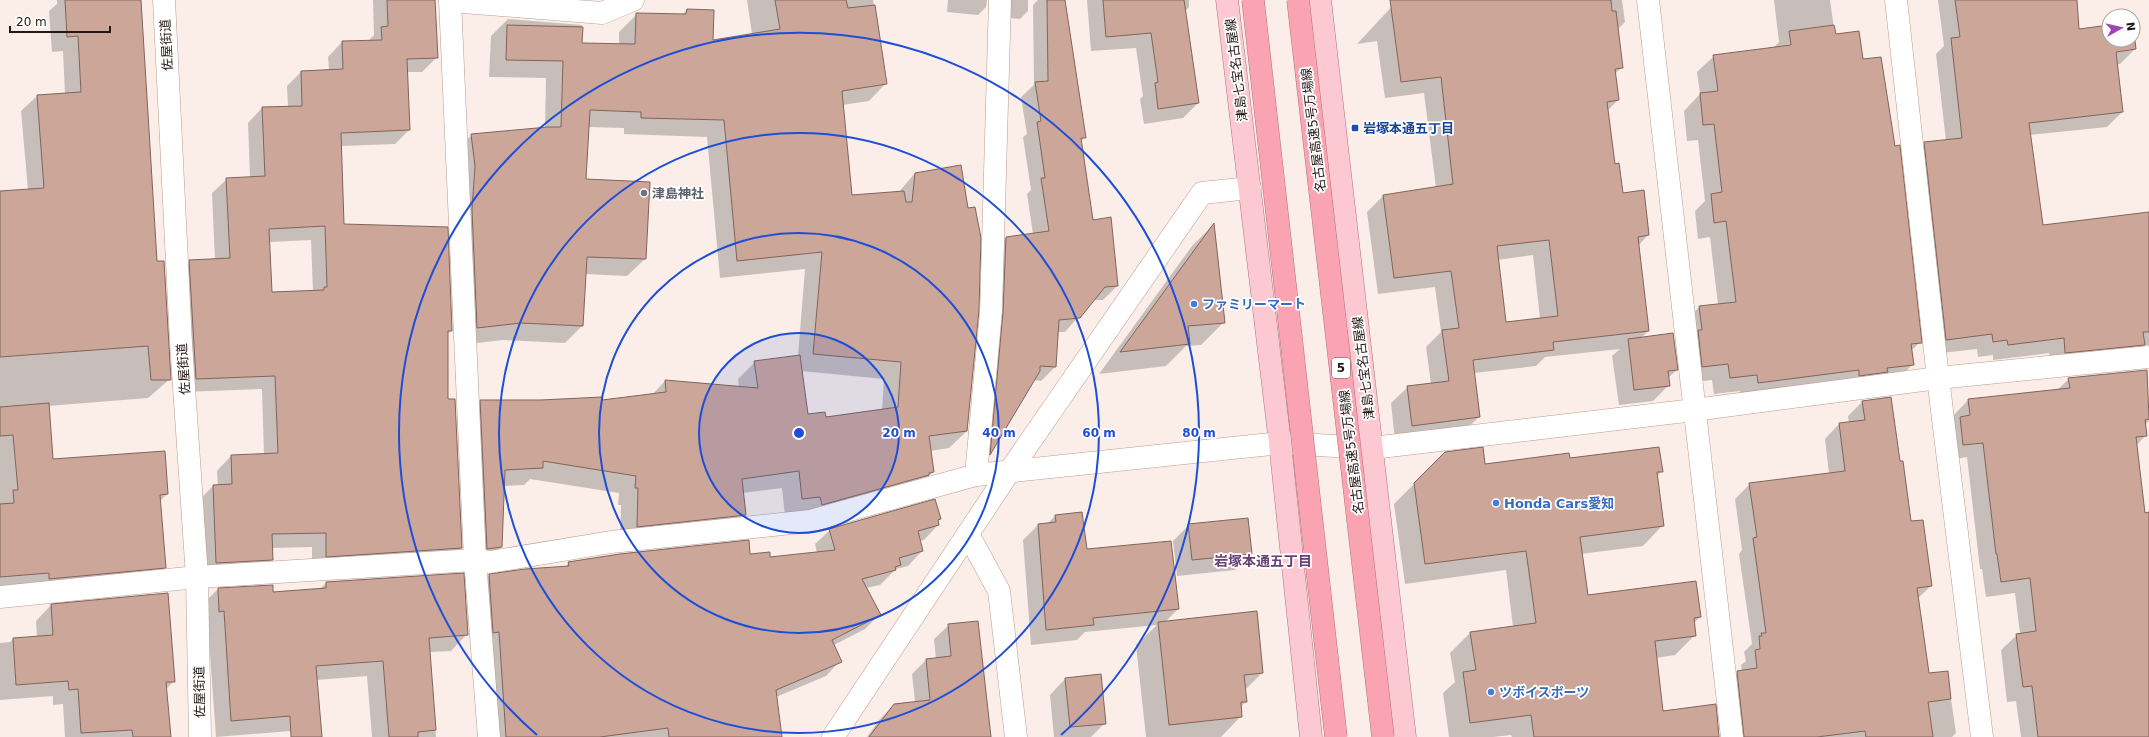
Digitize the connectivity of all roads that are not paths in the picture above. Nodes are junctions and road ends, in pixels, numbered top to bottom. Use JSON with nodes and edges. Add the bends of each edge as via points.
{"nodes":[{"id":1,"x":164,"y":0,"type":"edge"},
{"id":2,"x":450,"y":0,"type":"edge"},
{"id":3,"x":633,"y":0,"type":"edge"},
{"id":4,"x":1000,"y":0,"type":"edge"},
{"id":5,"x":1227,"y":0,"type":"edge"},
{"id":6,"x":1252,"y":0,"type":"edge"},
{"id":7,"x":1298,"y":0,"type":"edge"},
{"id":8,"x":1320,"y":0,"type":"edge"},
{"id":9,"x":1648,"y":0,"type":"edge"},
{"id":10,"x":1896,"y":0,"type":"edge"},
{"id":11,"x":1250,"y":188,"type":"junction"},
{"id":12,"x":2149,"y":357,"type":"edge"},
{"id":13,"x":1938,"y":378,"type":"junction"},
{"id":14,"x":1694,"y":410,"type":"junction"},
{"id":15,"x":1280,"y":443,"type":"junction"},
{"id":16,"x":1372,"y":448,"type":"junction"},
{"id":17,"x":1009,"y":472,"type":"junction"},
{"id":18,"x":976,"y":475,"type":"junction"},
{"id":19,"x":968,"y":534,"type":"junction"},
{"id":20,"x":475,"y":560,"type":"junction"},
{"id":21,"x":197,"y":577,"type":"junction"},
{"id":22,"x":0,"y":597,"type":"edge"},
{"id":23,"x":200,"y":737,"type":"edge"},
{"id":24,"x":489,"y":737,"type":"edge"},
{"id":25,"x":833,"y":737,"type":"edge"},
{"id":26,"x":1016,"y":737,"type":"edge"},
{"id":27,"x":1312,"y":737,"type":"edge"},
{"id":28,"x":1336,"y":737,"type":"edge"},
{"id":29,"x":1384,"y":737,"type":"edge"},
{"id":30,"x":1405,"y":737,"type":"edge"},
{"id":31,"x":1732,"y":737,"type":"edge"},
{"id":32,"x":1982,"y":737,"type":"edge"}],
"edges":[{"from":1,"to":21,"type":"street","name":"佐屋街道","via":[[181,342]]},
{"from":2,"to":3,"type":"street","via":[[602,13]]},
{"from":2,"to":20,"type":"street"},
{"from":4,"to":18,"type":"street","via":[[991,311]]},
{"from":5,"to":11,"type":"main road","name":"津島七宝名古屋線"},
{"from":6,"to":28,"type":"highway","bridge":true},
{"from":7,"to":29,"type":"highway","name":"名古屋高速5号万場線","number":"5","bridge":true},
{"from":8,"to":16,"type":"main road","name":"津島七宝名古屋線"},
{"from":9,"to":14,"type":"street"},
{"from":10,"to":13,"type":"street"},
{"from":11,"to":15,"type":"main road","name":"津島七宝名古屋線"},
{"from":11,"to":17,"type":"street","via":[[1202,193]]},
{"from":12,"to":13,"type":"street"},
{"from":13,"to":14,"type":"street"},
{"from":13,"to":32,"type":"street"},
{"from":14,"to":16,"type":"street"},
{"from":14,"to":31,"type":"street"},
{"from":15,"to":16,"type":"street"},
{"from":15,"to":17,"type":"street"},
{"from":15,"to":27,"type":"main road","name":"津島七宝名古屋線"},
{"from":16,"to":30,"type":"main road","name":"津島七宝名古屋線"},
{"from":17,"to":18,"type":"street"},
{"from":17,"to":19,"type":"street"},
{"from":18,"to":20,"type":"street","via":[[810,521],[612,542],[490,562]]},
{"from":19,"to":25,"type":"street"},
{"from":19,"to":26,"type":"street","via":[[1000,591]]},
{"from":20,"to":21,"type":"street"},
{"from":20,"to":24,"type":"street"},
{"from":21,"to":22,"type":"street"},
{"from":21,"to":23,"type":"street","name":"佐屋街道"}]}
